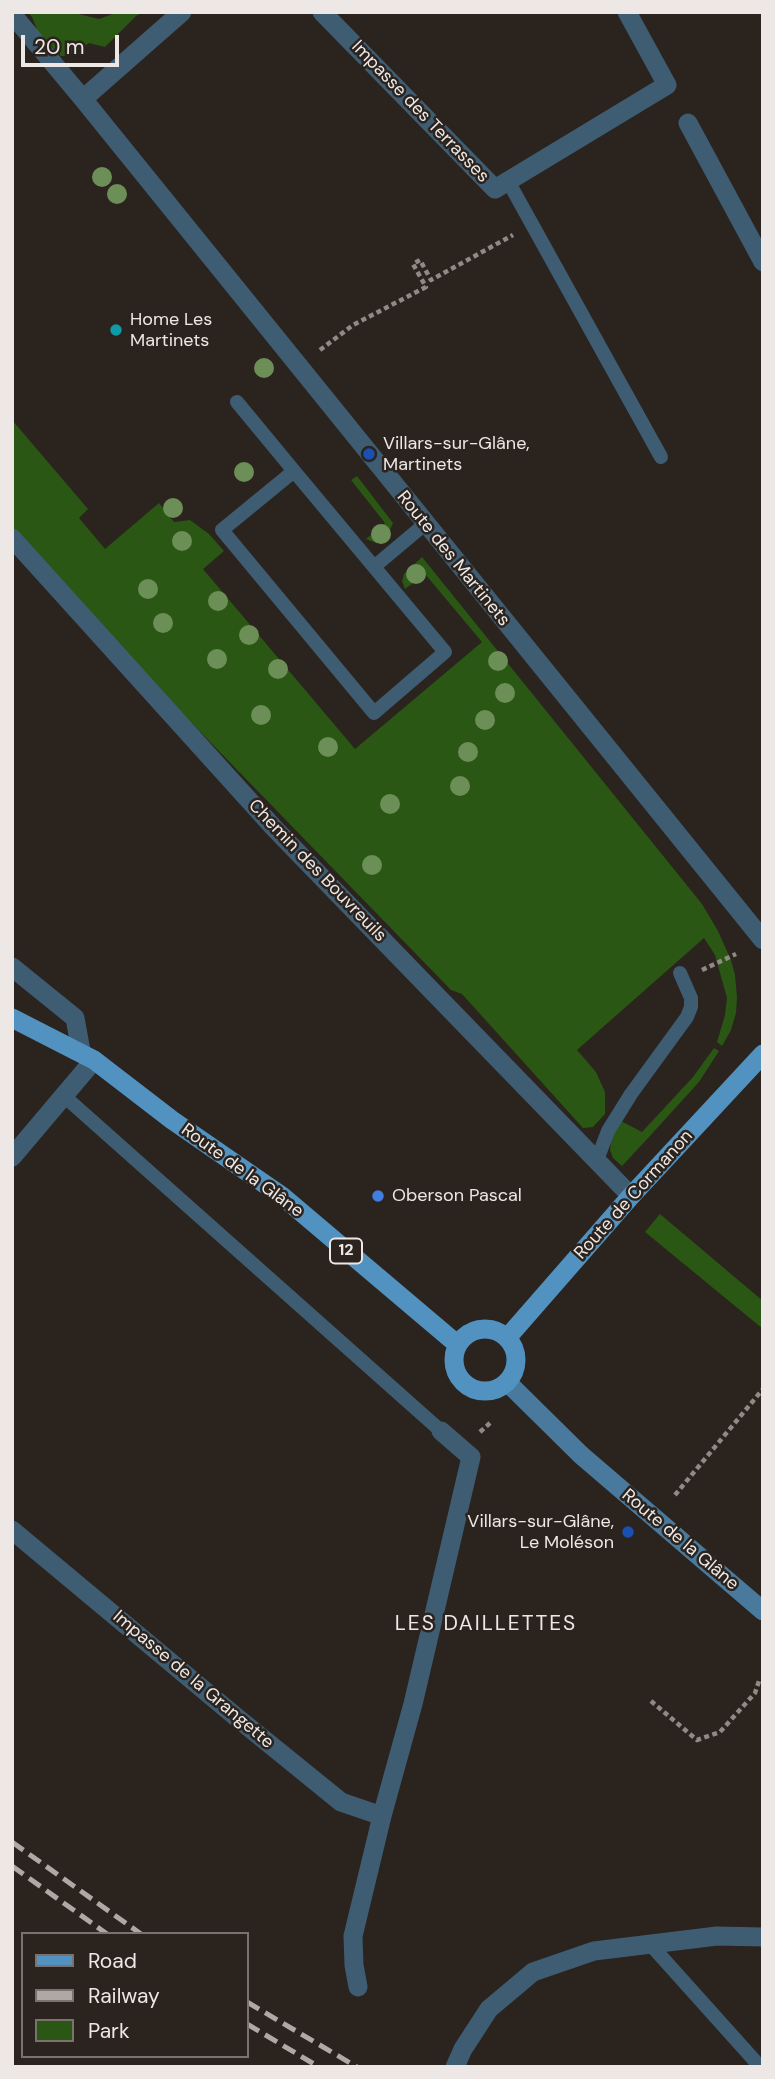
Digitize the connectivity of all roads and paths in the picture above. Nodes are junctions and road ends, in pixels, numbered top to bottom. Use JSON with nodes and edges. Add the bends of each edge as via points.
{"nodes":[{"id":1,"x":182,"y":12,"type":"edge"},
{"id":2,"x":322,"y":12,"type":"edge"},
{"id":3,"x":627,"y":12,"type":"edge"},
{"id":4,"x":12,"y":14,"type":"edge"},
{"id":5,"x":83,"y":99,"type":"junction"},
{"id":6,"x":688,"y":123,"type":"dead end"},
{"id":7,"x":508,"y":181,"type":"junction"},
{"id":8,"x":532,"y":225,"type":"junction"},
{"id":9,"x":763,"y":261,"type":"edge"},
{"id":10,"x":313,"y":355,"type":"dead end"},
{"id":11,"x":237,"y":402,"type":"dead end"},
{"id":12,"x":661,"y":457,"type":"dead end"},
{"id":13,"x":294,"y":471,"type":"junction"},
{"id":14,"x":425,"y":524,"type":"junction"},
{"id":15,"x":12,"y":538,"type":"edge"},
{"id":16,"x":374,"y":566,"type":"junction"},
{"id":17,"x":763,"y":940,"type":"edge"},
{"id":18,"x":736,"y":954,"type":"dead end"},
{"id":19,"x":12,"y":967,"type":"edge"},
{"id":20,"x":703,"y":969,"type":"dead end"},
{"id":21,"x":680,"y":973,"type":"dead end"},
{"id":22,"x":12,"y":1018,"type":"edge"},
{"id":23,"x":87,"y":1055,"type":"junction"},
{"id":24,"x":763,"y":1055,"type":"edge"},
{"id":25,"x":64,"y":1096,"type":"junction"},
{"id":26,"x":12,"y":1157,"type":"edge"},
{"id":27,"x":597,"y":1160,"type":"junction"},
{"id":28,"x":631,"y":1196,"type":"junction"},
{"id":29,"x":507,"y":1338,"type":"junction"},
{"id":30,"x":458,"y":1345,"type":"junction"},
{"id":31,"x":507,"y":1382,"type":"junction"},
{"id":32,"x":763,"y":1389,"type":"edge"},
{"id":33,"x":441,"y":1431,"type":"joint"},
{"id":34,"x":675,"y":1495,"type":"dead end"},
{"id":35,"x":12,"y":1530,"type":"edge"},
{"id":36,"x":763,"y":1611,"type":"edge"},
{"id":37,"x":760,"y":1678,"type":"dead end"},
{"id":38,"x":651,"y":1701,"type":"dead end"},
{"id":39,"x":382,"y":1816,"type":"junction"},
{"id":40,"x":763,"y":1937,"type":"edge"},
{"id":41,"x":650,"y":1944,"type":"junction"},
{"id":42,"x":358,"y":1987,"type":"dead end"},
{"id":43,"x":755,"y":2061,"type":"dead end"},
{"id":44,"x":455,"y":2067,"type":"edge"}],
"edges":[{"from":1,"to":5,"type":"street"},
{"from":2,"to":7,"type":"street","name":"Impasse des Terrasses","via":[[495,189]]},
{"from":3,"to":7,"type":"street","name":"Impasse des Terrasses","via":[[667,85]]},
{"from":4,"to":5,"type":"street","name":"Route des Martinets"},
{"from":5,"to":14,"type":"street","name":"Route des Martinets"},
{"from":6,"to":9,"type":"street"},
{"from":7,"to":8,"type":"lane"},
{"from":8,"to":10,"type":"path","via":[[431,280],[419,260],[413,264],[426,287],[353,325]]},
{"from":8,"to":12,"type":"lane"},
{"from":11,"to":13,"type":"lane"},
{"from":13,"to":16,"type":"lane"},
{"from":13,"to":16,"type":"lane","via":[[222,530],[374,713],[445,652]]},
{"from":14,"to":16,"type":"lane"},
{"from":14,"to":17,"type":"street","name":"Route des Martinets"},
{"from":15,"to":27,"type":"street","name":"Chemin des Bouvreuils","via":[[275,829]]},
{"from":18,"to":20,"type":"path"},
{"from":19,"to":23,"type":"street","via":[[75,1018]]},
{"from":21,"to":27,"type":"lane","via":[[691,998],[687,1017],[625,1103]]},
{"from":22,"to":23,"type":"main road","name":"Route de la Glâne","number":"12"},
{"from":23,"to":25,"type":"street"},
{"from":23,"to":30,"type":"main road","name":"Route de la Glâne","number":"12","via":[[282,1196]]},
{"from":24,"to":28,"type":"main road","name":"Route de Cormanon"},
{"from":25,"to":26,"type":"street"},
{"from":25,"to":33,"type":"lane"},
{"from":27,"to":28,"type":"street","name":"Chemin des Bouvreuils"},
{"from":28,"to":29,"type":"main road","name":"Route de Cormanon"},
{"from":29,"to":30,"type":"main road","via":[[481,1329],[467,1334]]},
{"from":29,"to":31,"type":"main road","via":[[516,1360]]},
{"from":30,"to":31,"type":"main road","via":[[454,1364],[470,1388],[490,1391]]},
{"from":31,"to":36,"type":"main road","name":"Route de la Glâne","via":[[580,1455]]},
{"from":32,"to":34,"type":"path"},
{"from":33,"to":39,"type":"street","via":[[471,1457]]},
{"from":35,"to":39,"type":"street","name":"Impasse de la Grangette","via":[[341,1802]]},
{"from":37,"to":38,"type":"path","via":[[755,1693],[720,1732],[697,1740]]},
{"from":39,"to":42,"type":"street","via":[[353,1936]]},
{"from":40,"to":41,"type":"street","via":[[717,1936]]},
{"from":41,"to":43,"type":"lane"},
{"from":41,"to":44,"type":"street","via":[[594,1951],[533,1972],[489,2009]]}]}
